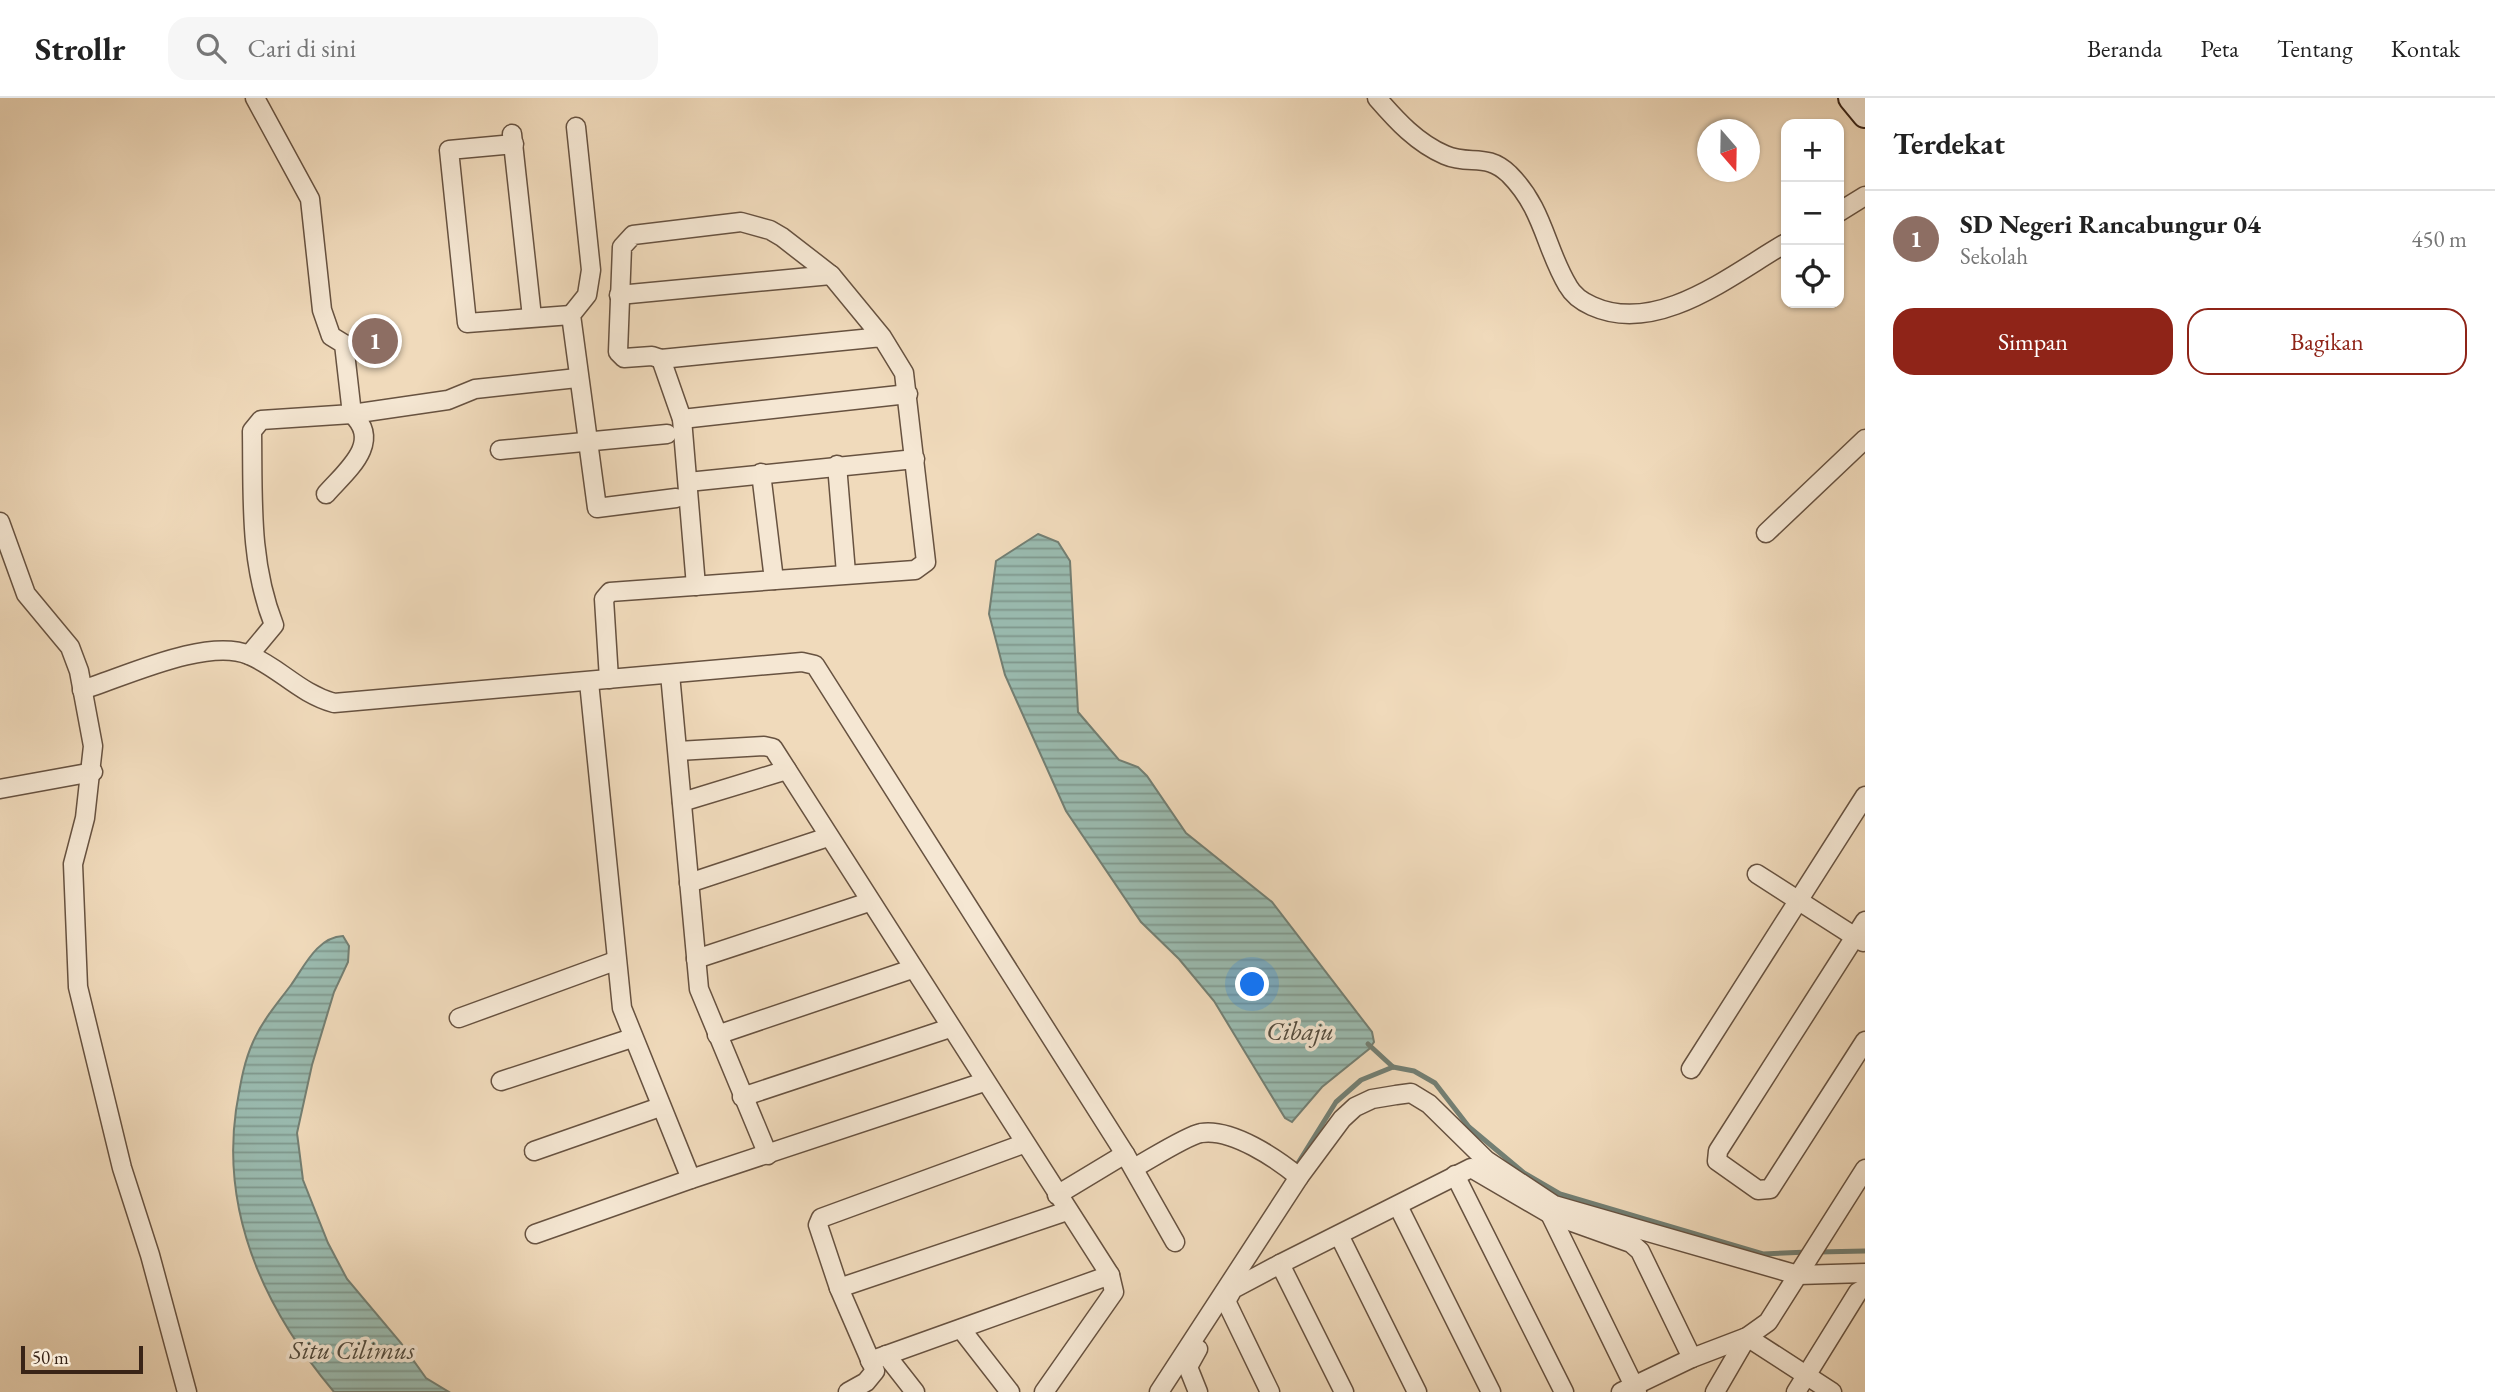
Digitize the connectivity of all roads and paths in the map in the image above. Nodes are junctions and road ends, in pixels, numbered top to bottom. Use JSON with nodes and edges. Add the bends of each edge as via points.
{"nodes":[{"id":1,"x":255,"y":98,"type":"edge"},
{"id":2,"x":1377,"y":98,"type":"edge"},
{"id":3,"x":1851,"y":98,"type":"edge"},
{"id":4,"x":1865,"y":115,"type":"edge"},
{"id":5,"x":576,"y":127,"type":"dead end"},
{"id":6,"x":1865,"y":196,"type":"edge"},
{"id":7,"x":1844,"y":209,"type":"edge"},
{"id":8,"x":1782,"y":245,"type":"edge"},
{"id":9,"x":831,"y":275,"type":"junction"},
{"id":10,"x":619,"y":295,"type":"junction"},
{"id":11,"x":571,"y":315,"type":"junction"},
{"id":12,"x":532,"y":317,"type":"junction"},
{"id":13,"x":882,"y":337,"type":"junction"},
{"id":14,"x":661,"y":359,"type":"junction"},
{"id":15,"x":577,"y":378,"type":"junction"},
{"id":16,"x":908,"y":394,"type":"junction"},
{"id":17,"x":352,"y":414,"type":"junction"},
{"id":18,"x":681,"y":419,"type":"junction"},
{"id":19,"x":667,"y":434,"type":"dead end"},
{"id":20,"x":1865,"y":439,"type":"edge"},
{"id":21,"x":587,"y":443,"type":"junction"},
{"id":22,"x":500,"y":450,"type":"dead end"},
{"id":23,"x":915,"y":459,"type":"junction"},
{"id":24,"x":837,"y":465,"type":"junction"},
{"id":25,"x":761,"y":473,"type":"junction"},
{"id":26,"x":688,"y":482,"type":"junction"},
{"id":27,"x":326,"y":494,"type":"dead end"},
{"id":28,"x":676,"y":498,"type":"dead end"},
{"id":29,"x":0,"y":522,"type":"edge"},
{"id":30,"x":1766,"y":533,"type":"dead end"},
{"id":31,"x":846,"y":573,"type":"junction"},
{"id":32,"x":774,"y":580,"type":"junction"},
{"id":33,"x":696,"y":586,"type":"junction"},
{"id":34,"x":249,"y":654,"type":"junction"},
{"id":35,"x":670,"y":674,"type":"junction"},
{"id":36,"x":609,"y":679,"type":"junction"},
{"id":37,"x":589,"y":682,"type":"junction"},
{"id":38,"x":82,"y":690,"type":"junction"},
{"id":39,"x":677,"y":751,"type":"junction"},
{"id":40,"x":787,"y":769,"type":"junction"},
{"id":41,"x":93,"y":772,"type":"junction"},
{"id":42,"x":0,"y":789,"type":"edge"},
{"id":43,"x":1865,"y":796,"type":"edge"},
{"id":44,"x":682,"y":802,"type":"junction"},
{"id":45,"x":828,"y":837,"type":"junction"},
{"id":46,"x":1757,"y":874,"type":"dead end"},
{"id":47,"x":689,"y":883,"type":"junction"},
{"id":48,"x":1798,"y":901,"type":"junction"},
{"id":49,"x":869,"y":902,"type":"junction"},
{"id":50,"x":1865,"y":921,"type":"edge"},
{"id":51,"x":1860,"y":941,"type":"edge"},
{"id":52,"x":696,"y":959,"type":"junction"},
{"id":53,"x":615,"y":961,"type":"junction"},
{"id":54,"x":912,"y":969,"type":"junction"},
{"id":55,"x":459,"y":1018,"type":"dead end"},
{"id":56,"x":950,"y":1028,"type":"junction"},
{"id":57,"x":717,"y":1035,"type":"junction"},
{"id":58,"x":632,"y":1038,"type":"junction"},
{"id":59,"x":1865,"y":1041,"type":"edge"},
{"id":60,"x":1691,"y":1069,"type":"dead end"},
{"id":61,"x":501,"y":1081,"type":"dead end"},
{"id":62,"x":984,"y":1082,"type":"junction"},
{"id":63,"x":742,"y":1097,"type":"junction"},
{"id":64,"x":660,"y":1107,"type":"junction"},
{"id":65,"x":1023,"y":1144,"type":"junction"},
{"id":66,"x":534,"y":1151,"type":"dead end"},
{"id":67,"x":768,"y":1155,"type":"junction"},
{"id":68,"x":1129,"y":1161,"type":"junction"},
{"id":69,"x":1865,"y":1169,"type":"edge"},
{"id":70,"x":1455,"y":1175,"type":"junction"},
{"id":71,"x":1299,"y":1177,"type":"junction"},
{"id":72,"x":691,"y":1179,"type":"junction"},
{"id":73,"x":1056,"y":1195,"type":"junction"},
{"id":74,"x":1398,"y":1206,"type":"junction"},
{"id":75,"x":1068,"y":1211,"type":"junction"},
{"id":76,"x":1550,"y":1214,"type":"junction"},
{"id":77,"x":535,"y":1234,"type":"dead end"},
{"id":78,"x":1339,"y":1235,"type":"junction"},
{"id":79,"x":1175,"y":1242,"type":"dead end"},
{"id":80,"x":1280,"y":1264,"type":"junction"},
{"id":81,"x":1801,"y":1270,"type":"junction"},
{"id":82,"x":1865,"y":1273,"type":"edge"},
{"id":83,"x":1110,"y":1275,"type":"junction"},
{"id":84,"x":839,"y":1288,"type":"junction"},
{"id":85,"x":1865,"y":1288,"type":"edge"},
{"id":86,"x":1226,"y":1301,"type":"junction"},
{"id":87,"x":961,"y":1329,"type":"junction"},
{"id":88,"x":1747,"y":1337,"type":"junction"},
{"id":89,"x":878,"y":1358,"type":"junction"},
{"id":90,"x":1692,"y":1358,"type":"junction"},
{"id":91,"x":1806,"y":1376,"type":"junction"},
{"id":92,"x":1631,"y":1390,"type":"edge"},
{"id":93,"x":187,"y":1392,"type":"edge"},
{"id":94,"x":848,"y":1392,"type":"edge"},
{"id":95,"x":915,"y":1392,"type":"edge"},
{"id":96,"x":1010,"y":1392,"type":"edge"},
{"id":97,"x":1044,"y":1392,"type":"edge"},
{"id":98,"x":1159,"y":1392,"type":"edge"},
{"id":99,"x":1198,"y":1392,"type":"edge"},
{"id":100,"x":1270,"y":1392,"type":"edge"},
{"id":101,"x":1344,"y":1392,"type":"edge"},
{"id":102,"x":1417,"y":1392,"type":"edge"},
{"id":103,"x":1491,"y":1392,"type":"edge"},
{"id":104,"x":1564,"y":1392,"type":"edge"},
{"id":105,"x":1715,"y":1392,"type":"edge"},
{"id":106,"x":1796,"y":1392,"type":"edge"},
{"id":107,"x":1832,"y":1392,"type":"edge"}],
"edges":[{"from":1,"to":17,"type":"street","via":[[310,199],[321,310],[331,336],[344,344]]},
{"from":2,"to":8,"type":"street","via":[[1406,131],[1447,156],[1492,160],[1508,174],[1536,209],[1569,289],[1604,312],[1628,315],[1676,304]]},
{"from":3,"to":4,"type":"main road"},
{"from":5,"to":11,"type":"street","via":[[591,270],[587,295]]},
{"from":6,"to":7,"type":"street"},
{"from":9,"to":10,"type":"street"},
{"from":9,"to":10,"type":"street","via":[[776,234],[741,222],[633,235],[622,247]]},
{"from":9,"to":13,"type":"street"},
{"from":10,"to":14,"type":"street","via":[[618,352],[624,358]]},
{"from":11,"to":12,"type":"street"},
{"from":11,"to":15,"type":"street"},
{"from":12,"to":12,"type":"street","via":[[513,139],[449,150],[467,323]]},
{"from":13,"to":14,"type":"street"},
{"from":13,"to":16,"type":"street","via":[[904,373]]},
{"from":14,"to":18,"type":"street"},
{"from":15,"to":17,"type":"street","via":[[475,389],[448,400]]},
{"from":15,"to":21,"type":"street"},
{"from":16,"to":18,"type":"street"},
{"from":16,"to":23,"type":"street"},
{"from":17,"to":27,"type":"street","via":[[362,423],[366,441],[362,453]]},
{"from":17,"to":34,"type":"street","via":[[261,420],[252,431],[254,542],[261,592],[274,625]]},
{"from":18,"to":26,"type":"street"},
{"from":19,"to":21,"type":"street"},
{"from":20,"to":30,"type":"street"},
{"from":21,"to":22,"type":"street"},
{"from":21,"to":28,"type":"street","via":[[597,508]]},
{"from":23,"to":24,"type":"street"},
{"from":23,"to":31,"type":"street","via":[[926,562],[915,570]]},
{"from":24,"to":25,"type":"street"},
{"from":24,"to":31,"type":"street"},
{"from":25,"to":26,"type":"street"},
{"from":25,"to":32,"type":"street"},
{"from":26,"to":33,"type":"street"},
{"from":29,"to":38,"type":"street","via":[[26,594],[70,647]]},
{"from":31,"to":32,"type":"street"},
{"from":32,"to":33,"type":"street"},
{"from":33,"to":36,"type":"street","via":[[610,592],[604,599]]},
{"from":34,"to":37,"type":"street","via":[[312,697],[334,703]]},
{"from":34,"to":38,"type":"street","via":[[222,650],[193,654]]},
{"from":35,"to":36,"type":"street"},
{"from":35,"to":39,"type":"street"},
{"from":35,"to":68,"type":"street","via":[[802,662],[815,665]]},
{"from":36,"to":37,"type":"street"},
{"from":37,"to":53,"type":"street"},
{"from":38,"to":41,"type":"street"},
{"from":39,"to":40,"type":"street","via":[[764,746],[773,748]]},
{"from":39,"to":44,"type":"street"},
{"from":40,"to":44,"type":"street"},
{"from":40,"to":45,"type":"street"},
{"from":41,"to":42,"type":"street"},
{"from":41,"to":93,"type":"street","via":[[74,864],[78,987],[122,1168]]},
{"from":43,"to":48,"type":"street"},
{"from":44,"to":47,"type":"street"},
{"from":45,"to":47,"type":"street"},
{"from":45,"to":49,"type":"street"},
{"from":46,"to":48,"type":"street"},
{"from":47,"to":52,"type":"street"},
{"from":48,"to":51,"type":"street"},
{"from":48,"to":60,"type":"street"},
{"from":49,"to":52,"type":"street"},
{"from":49,"to":54,"type":"street"},
{"from":50,"to":51,"type":"street"},
{"from":51,"to":59,"type":"street","via":[[1718,1152],[1717,1161],[1758,1190],[1770,1189]]},
{"from":52,"to":57,"type":"street","via":[[699,989]]},
{"from":53,"to":55,"type":"street"},
{"from":53,"to":58,"type":"street"},
{"from":54,"to":56,"type":"street"},
{"from":54,"to":57,"type":"street"},
{"from":56,"to":62,"type":"street"},
{"from":56,"to":63,"type":"street"},
{"from":57,"to":63,"type":"street"},
{"from":58,"to":61,"type":"street"},
{"from":58,"to":64,"type":"street"},
{"from":62,"to":65,"type":"street"},
{"from":62,"to":67,"type":"street"},
{"from":63,"to":67,"type":"street"},
{"from":64,"to":66,"type":"street"},
{"from":64,"to":72,"type":"street"},
{"from":65,"to":73,"type":"street"},
{"from":65,"to":84,"type":"street","via":[[821,1218],[818,1225]]},
{"from":67,"to":72,"type":"street"},
{"from":68,"to":71,"type":"street","via":[[1201,1133],[1218,1134],[1249,1144]]},
{"from":68,"to":73,"type":"street"},
{"from":68,"to":79,"type":"street"},
{"from":69,"to":81,"type":"street"},
{"from":70,"to":74,"type":"street"},
{"from":70,"to":76,"type":"street","via":[[1471,1167]]},
{"from":70,"to":104,"type":"street"},
{"from":71,"to":81,"type":"street","via":[[1355,1107],[1372,1099],[1411,1093],[1429,1104],[1486,1160],[1554,1205]]},
{"from":71,"to":98,"type":"street"},
{"from":72,"to":77,"type":"street"},
{"from":73,"to":75,"type":"street"},
{"from":74,"to":78,"type":"street"},
{"from":74,"to":103,"type":"street"},
{"from":75,"to":83,"type":"street"},
{"from":75,"to":84,"type":"street"},
{"from":76,"to":90,"type":"street","via":[[1631,1243],[1640,1251]]},
{"from":76,"to":92,"type":"street"},
{"from":78,"to":80,"type":"street"},
{"from":78,"to":102,"type":"street"},
{"from":80,"to":86,"type":"street","via":[[1233,1289]]},
{"from":80,"to":101,"type":"street"},
{"from":81,"to":82,"type":"street"},
{"from":81,"to":88,"type":"street","via":[[1768,1322]]},
{"from":83,"to":87,"type":"street"},
{"from":83,"to":97,"type":"street","via":[[1114,1292]]},
{"from":84,"to":89,"type":"street"},
{"from":85,"to":91,"type":"street","via":[[1858,1292]]},
{"from":86,"to":99,"type":"street","via":[[1188,1367]]},
{"from":86,"to":100,"type":"street"},
{"from":87,"to":89,"type":"street"},
{"from":87,"to":96,"type":"street"},
{"from":88,"to":90,"type":"street"},
{"from":88,"to":91,"type":"street"},
{"from":88,"to":105,"type":"street"},
{"from":89,"to":94,"type":"street","via":[[866,1382]]},
{"from":89,"to":95,"type":"street"},
{"from":90,"to":92,"type":"street"},
{"from":91,"to":106,"type":"street"},
{"from":91,"to":107,"type":"street"}]}
